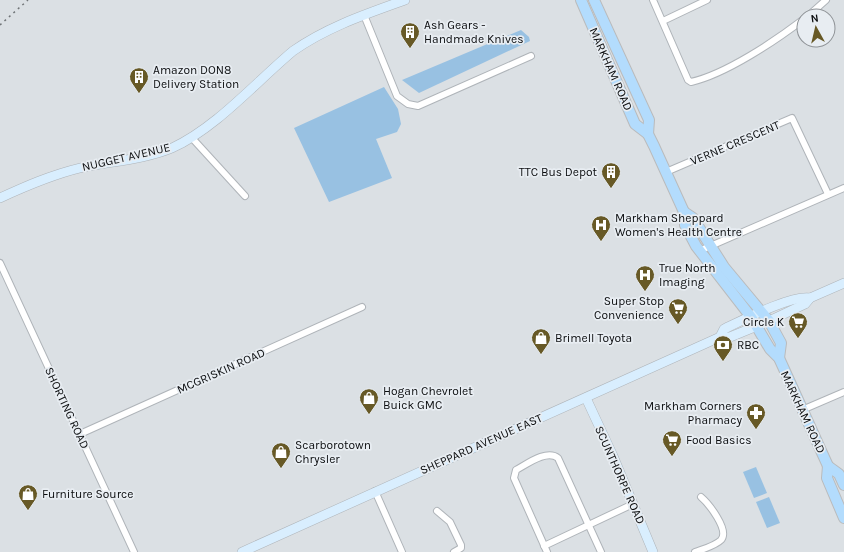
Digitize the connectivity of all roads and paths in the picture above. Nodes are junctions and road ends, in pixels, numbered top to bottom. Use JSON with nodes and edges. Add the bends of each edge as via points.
{"nodes":[{"id":1,"x":404,"y":0,"type":"edge"},
{"id":2,"x":581,"y":0,"type":"edge"},
{"id":3,"x":594,"y":0,"type":"edge"},
{"id":4,"x":653,"y":0,"type":"edge"},
{"id":5,"x":706,"y":0,"type":"edge"},
{"id":6,"x":826,"y":0,"type":"edge"},
{"id":7,"x":817,"y":8,"type":"edge"},
{"id":8,"x":364,"y":15,"type":"junction"},
{"id":9,"x":663,"y":21,"type":"junction"},
{"id":10,"x":796,"y":24,"type":"edge"},
{"id":11,"x":531,"y":56,"type":"dead end"},
{"id":12,"x":648,"y":134,"type":"junction"},
{"id":13,"x":192,"y":138,"type":"junction"},
{"id":14,"x":666,"y":172,"type":"junction"},
{"id":15,"x":844,"y":188,"type":"edge"},
{"id":16,"x":828,"y":194,"type":"junction"},
{"id":17,"x":245,"y":196,"type":"dead end"},
{"id":18,"x":0,"y":198,"type":"edge"},
{"id":19,"x":684,"y":212,"type":"junction"},
{"id":20,"x":709,"y":246,"type":"junction"},
{"id":21,"x":700,"y":251,"type":"junction"},
{"id":22,"x":0,"y":263,"type":"edge"},
{"id":23,"x":844,"y":283,"type":"edge"},
{"id":24,"x":810,"y":298,"type":"junction"},
{"id":25,"x":362,"y":307,"type":"dead end"},
{"id":26,"x":762,"y":312,"type":"junction"},
{"id":27,"x":751,"y":317,"type":"junction"},
{"id":28,"x":769,"y":321,"type":"junction"},
{"id":29,"x":757,"y":326,"type":"junction"},
{"id":30,"x":720,"y":337,"type":"junction"},
{"id":31,"x":779,"y":358,"type":"junction"},
{"id":32,"x":844,"y":392,"type":"edge"},
{"id":33,"x":586,"y":398,"type":"junction"},
{"id":34,"x":802,"y":410,"type":"junction"},
{"id":35,"x":80,"y":434,"type":"junction"},
{"id":36,"x":828,"y":466,"type":"junction"},
{"id":37,"x":844,"y":485,"type":"edge"},
{"id":38,"x":375,"y":491,"type":"junction"},
{"id":39,"x":701,"y":497,"type":"dead end"},
{"id":40,"x":634,"y":504,"type":"junction"},
{"id":41,"x":437,"y":511,"type":"dead end"},
{"id":42,"x":843,"y":515,"type":"edge"},
{"id":43,"x":588,"y":526,"type":"junction"},
{"id":44,"x":544,"y":546,"type":"junction"},
{"id":45,"x":134,"y":552,"type":"edge"},
{"id":46,"x":242,"y":552,"type":"edge"},
{"id":47,"x":402,"y":552,"type":"edge"},
{"id":48,"x":454,"y":552,"type":"edge"},
{"id":49,"x":547,"y":552,"type":"edge"},
{"id":50,"x":601,"y":552,"type":"edge"},
{"id":51,"x":653,"y":552,"type":"edge"},
{"id":52,"x":695,"y":552,"type":"edge"}],
"edges":[{"from":1,"to":8,"type":"main road","name":"NUGGET AVENUE"},
{"from":2,"to":12,"type":"main road","name":"MARKHAM ROAD","via":[[636,124]]},
{"from":3,"to":12,"type":"main road","name":"MARKHAM ROAD","via":[[649,120]]},
{"from":4,"to":9,"type":"street"},
{"from":5,"to":9,"type":"street"},
{"from":6,"to":7,"type":"street"},
{"from":8,"to":11,"type":"street","via":[[397,96],[408,104],[418,106]]},
{"from":8,"to":13,"type":"main road","name":"NUGGET AVENUE","via":[[321,33],[292,51]]},
{"from":9,"to":10,"type":"street","via":[[691,82],[730,66]]},
{"from":12,"to":14,"type":"main road","name":"MARKHAM ROAD"},
{"from":13,"to":17,"type":"street"},
{"from":13,"to":18,"type":"main road","name":"NUGGET AVENUE","via":[[151,154],[46,177]]},
{"from":14,"to":16,"type":"street","name":"VERNE CRESCENT","via":[[792,118]]},
{"from":14,"to":19,"type":"main road","name":"MARKHAM ROAD"},
{"from":15,"to":16,"type":"street"},
{"from":16,"to":20,"type":"street"},
{"from":19,"to":20,"type":"main road","name":"MARKHAM ROAD","via":[[693,218]]},
{"from":19,"to":21,"type":"main road","name":"MARKHAM ROAD","via":[[685,224]]},
{"from":20,"to":21,"type":"street"},
{"from":20,"to":26,"type":"main road","name":"MARKHAM ROAD"},
{"from":21,"to":27,"type":"main road","name":"MARKHAM ROAD"},
{"from":22,"to":35,"type":"street","name":"SHORTING ROAD"},
{"from":23,"to":24,"type":"main road","name":"SHEPPARD AVENUE EAST"},
{"from":24,"to":26,"type":"main road","name":"SHEPPARD AVENUE EAST","via":[[801,296]]},
{"from":24,"to":28,"type":"main road","name":"SHEPPARD AVENUE EAST","via":[[806,304]]},
{"from":25,"to":35,"type":"street","name":"MCGRISKIN ROAD"},
{"from":26,"to":27,"type":"main road","name":"SHEPPARD AVENUE EAST"},
{"from":26,"to":28,"type":"main road","name":"MARKHAM ROAD"},
{"from":27,"to":29,"type":"main road","name":"MARKHAM ROAD"},
{"from":27,"to":30,"type":"main road","name":"SHEPPARD AVENUE EAST","via":[[724,329]]},
{"from":28,"to":29,"type":"main road","name":"SHEPPARD AVENUE EAST"},
{"from":28,"to":31,"type":"main road","name":"MARKHAM ROAD","via":[[781,343]]},
{"from":29,"to":30,"type":"main road","name":"SHEPPARD AVENUE EAST","via":[[730,337]]},
{"from":29,"to":31,"type":"main road","name":"MARKHAM ROAD","via":[[770,349]]},
{"from":30,"to":33,"type":"main road","name":"SHEPPARD AVENUE EAST"},
{"from":31,"to":34,"type":"main road","name":"MARKHAM ROAD"},
{"from":32,"to":34,"type":"street"},
{"from":33,"to":38,"type":"main road","name":"SHEPPARD AVENUE EAST"},
{"from":33,"to":40,"type":"main road","name":"SCUNTHORPE ROAD"},
{"from":34,"to":36,"type":"main road","name":"MARKHAM ROAD"},
{"from":35,"to":45,"type":"street","name":"SHORTING ROAD"},
{"from":36,"to":37,"type":"main road","name":"MARKHAM ROAD","via":[[839,474]]},
{"from":36,"to":42,"type":"main road","name":"MARKHAM ROAD","via":[[827,478]]},
{"from":38,"to":46,"type":"main road","name":"SHEPPARD AVENUE EAST"},
{"from":38,"to":47,"type":"street"},
{"from":39,"to":52,"type":"street","via":[[711,506],[723,530],[723,536],[720,541]]},
{"from":40,"to":43,"type":"street"},
{"from":40,"to":51,"type":"main road","name":"SCUNTHORPE ROAD"},
{"from":41,"to":48,"type":"street","via":[[450,522],[461,545],[461,548]]},
{"from":43,"to":44,"type":"street"},
{"from":43,"to":44,"type":"street","via":[[558,458],[548,455],[514,473]]},
{"from":43,"to":50,"type":"street"},
{"from":44,"to":49,"type":"street"}]}
